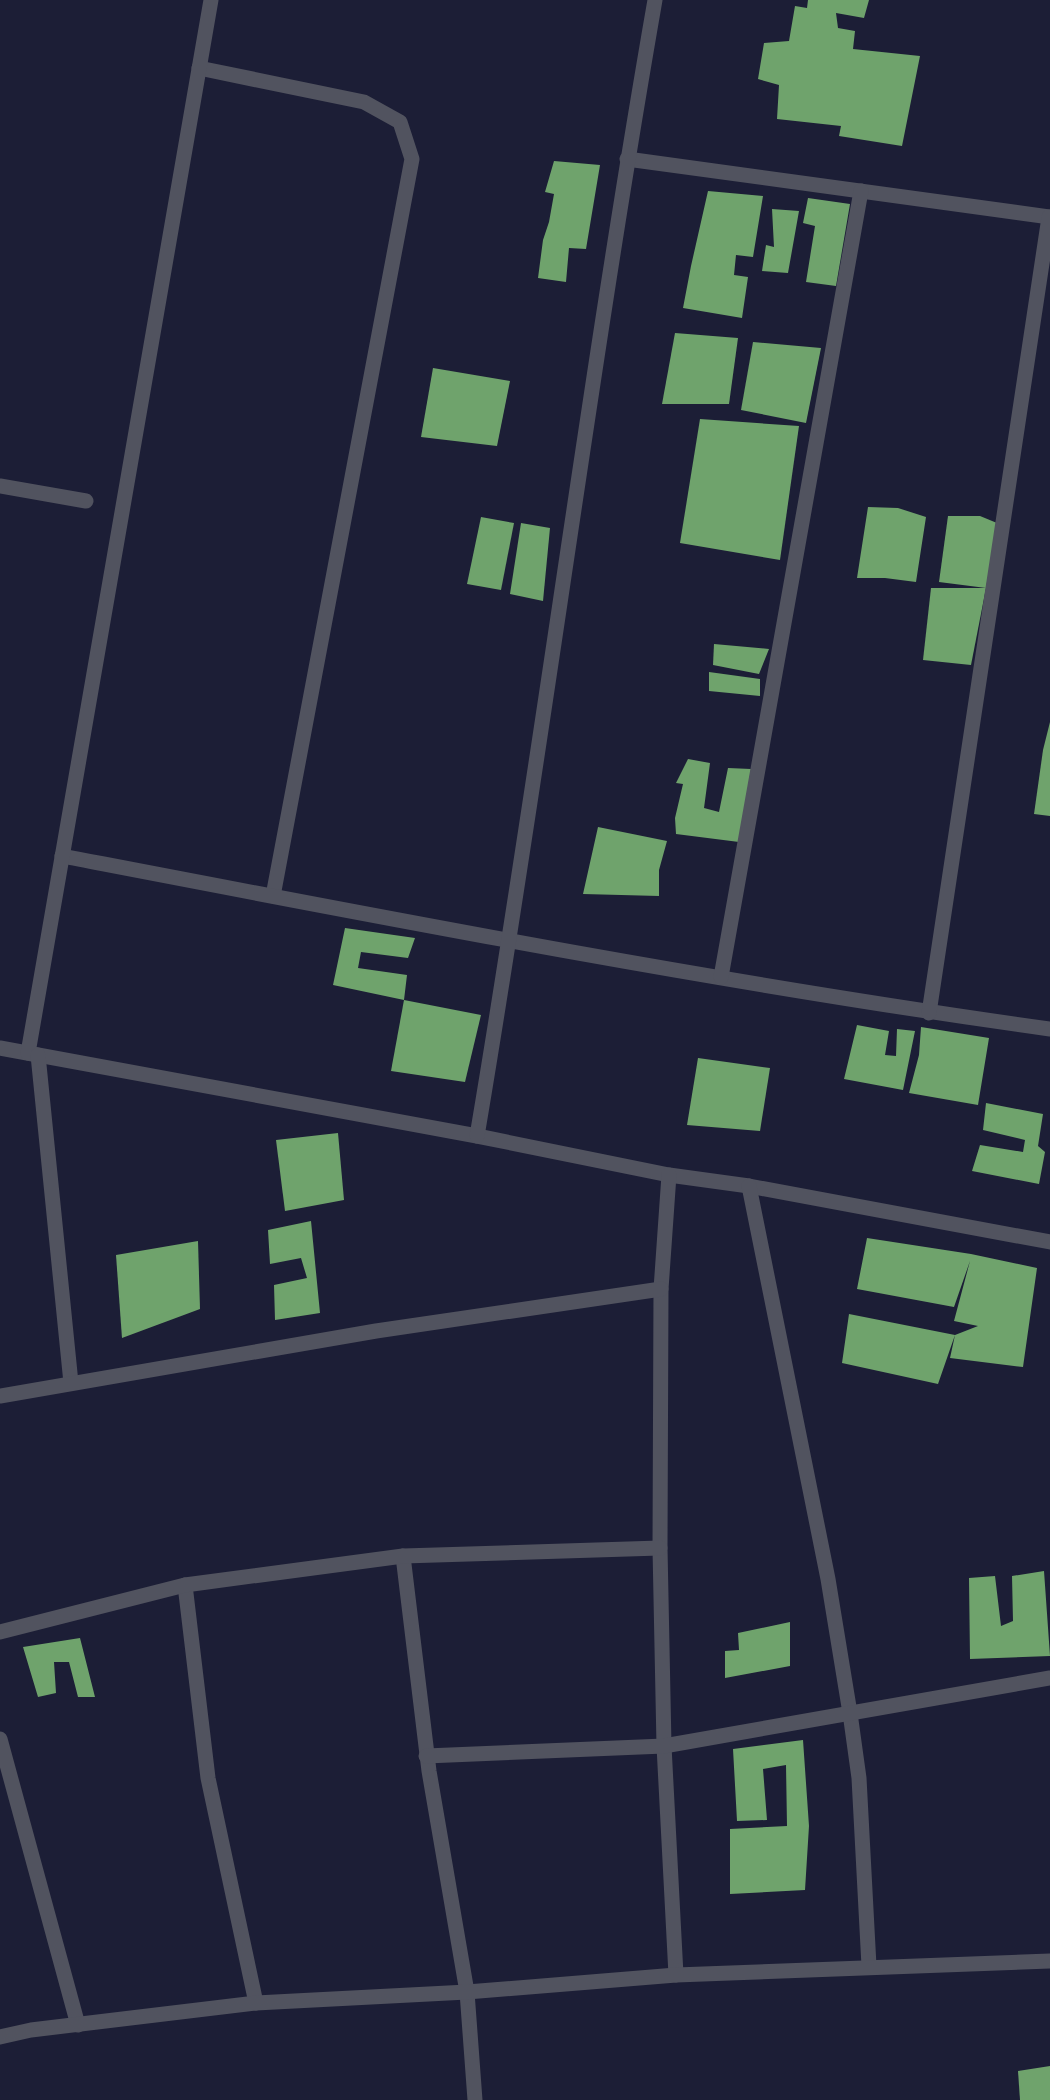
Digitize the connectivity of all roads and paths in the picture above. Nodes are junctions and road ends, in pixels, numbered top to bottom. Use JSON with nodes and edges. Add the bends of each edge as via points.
{"nodes":[{"id":1,"x":211,"y":0,"type":"edge"},
{"id":2,"x":655,"y":0,"type":"edge"},
{"id":3,"x":199,"y":68,"type":"junction"},
{"id":4,"x":627,"y":159,"type":"junction"},
{"id":5,"x":860,"y":191,"type":"junction"},
{"id":6,"x":1050,"y":217,"type":"edge"},
{"id":7,"x":0,"y":486,"type":"edge"},
{"id":8,"x":86,"y":501,"type":"dead end"},
{"id":9,"x":62,"y":856,"type":"junction"},
{"id":10,"x":273,"y":896,"type":"junction"},
{"id":11,"x":510,"y":941,"type":"junction"},
{"id":12,"x":721,"y":977,"type":"junction"},
{"id":13,"x":929,"y":1013,"type":"junction"},
{"id":14,"x":1050,"y":1030,"type":"edge"},
{"id":15,"x":0,"y":1048,"type":"edge"},
{"id":16,"x":33,"y":1054,"type":"junction"},
{"id":17,"x":477,"y":1136,"type":"junction"},
{"id":18,"x":669,"y":1175,"type":"junction"},
{"id":19,"x":749,"y":1186,"type":"junction"},
{"id":20,"x":1050,"y":1242,"type":"edge"},
{"id":21,"x":661,"y":1289,"type":"junction"},
{"id":22,"x":71,"y":1383,"type":"junction"},
{"id":23,"x":0,"y":1396,"type":"edge"},
{"id":24,"x":660,"y":1548,"type":"junction"},
{"id":25,"x":403,"y":1556,"type":"junction"},
{"id":26,"x":185,"y":1585,"type":"junction"},
{"id":27,"x":0,"y":1632,"type":"edge"},
{"id":28,"x":1050,"y":1678,"type":"edge"},
{"id":29,"x":850,"y":1713,"type":"junction"},
{"id":30,"x":0,"y":1739,"type":"edge"},
{"id":31,"x":664,"y":1746,"type":"junction"},
{"id":32,"x":426,"y":1756,"type":"junction"},
{"id":33,"x":1050,"y":1961,"type":"edge"},
{"id":34,"x":869,"y":1966,"type":"junction"},
{"id":35,"x":676,"y":1975,"type":"junction"},
{"id":36,"x":467,"y":1992,"type":"junction"},
{"id":37,"x":256,"y":2003,"type":"junction"},
{"id":38,"x":78,"y":2025,"type":"junction"},
{"id":39,"x":0,"y":2037,"type":"edge"},
{"id":40,"x":475,"y":2100,"type":"edge"}],
"edges":[{"from":1,"to":3,"type":"street"},
{"from":2,"to":4,"type":"street"},
{"from":3,"to":9,"type":"street"},
{"from":3,"to":10,"type":"street","via":[[364,102],[400,122],[412,160]]},
{"from":4,"to":5,"type":"street"},
{"from":4,"to":11,"type":"street"},
{"from":5,"to":6,"type":"street"},
{"from":5,"to":12,"type":"street"},
{"from":6,"to":13,"type":"street"},
{"from":7,"to":8,"type":"street"},
{"from":9,"to":10,"type":"street"},
{"from":9,"to":16,"type":"street"},
{"from":10,"to":11,"type":"street"},
{"from":11,"to":12,"type":"street"},
{"from":11,"to":17,"type":"street"},
{"from":12,"to":13,"type":"street"},
{"from":13,"to":14,"type":"street"},
{"from":15,"to":16,"type":"street"},
{"from":16,"to":17,"type":"street"},
{"from":16,"to":22,"type":"street"},
{"from":17,"to":18,"type":"street"},
{"from":18,"to":19,"type":"street"},
{"from":18,"to":21,"type":"street"},
{"from":19,"to":20,"type":"street"},
{"from":19,"to":29,"type":"street","via":[[828,1579]]},
{"from":21,"to":22,"type":"street","via":[[376,1331]]},
{"from":21,"to":24,"type":"street"},
{"from":22,"to":23,"type":"street"},
{"from":24,"to":25,"type":"street"},
{"from":24,"to":31,"type":"street"},
{"from":25,"to":26,"type":"street"},
{"from":25,"to":32,"type":"street"},
{"from":26,"to":27,"type":"street"},
{"from":26,"to":37,"type":"street","via":[[208,1778]]},
{"from":28,"to":29,"type":"street"},
{"from":29,"to":31,"type":"street"},
{"from":29,"to":34,"type":"street","via":[[860,1778]]},
{"from":30,"to":38,"type":"street"},
{"from":31,"to":32,"type":"street"},
{"from":31,"to":35,"type":"street"},
{"from":32,"to":36,"type":"street"},
{"from":33,"to":34,"type":"street"},
{"from":34,"to":35,"type":"street"},
{"from":35,"to":36,"type":"street"},
{"from":36,"to":37,"type":"street"},
{"from":36,"to":40,"type":"street"},
{"from":37,"to":38,"type":"street"},
{"from":38,"to":39,"type":"street"}]}
